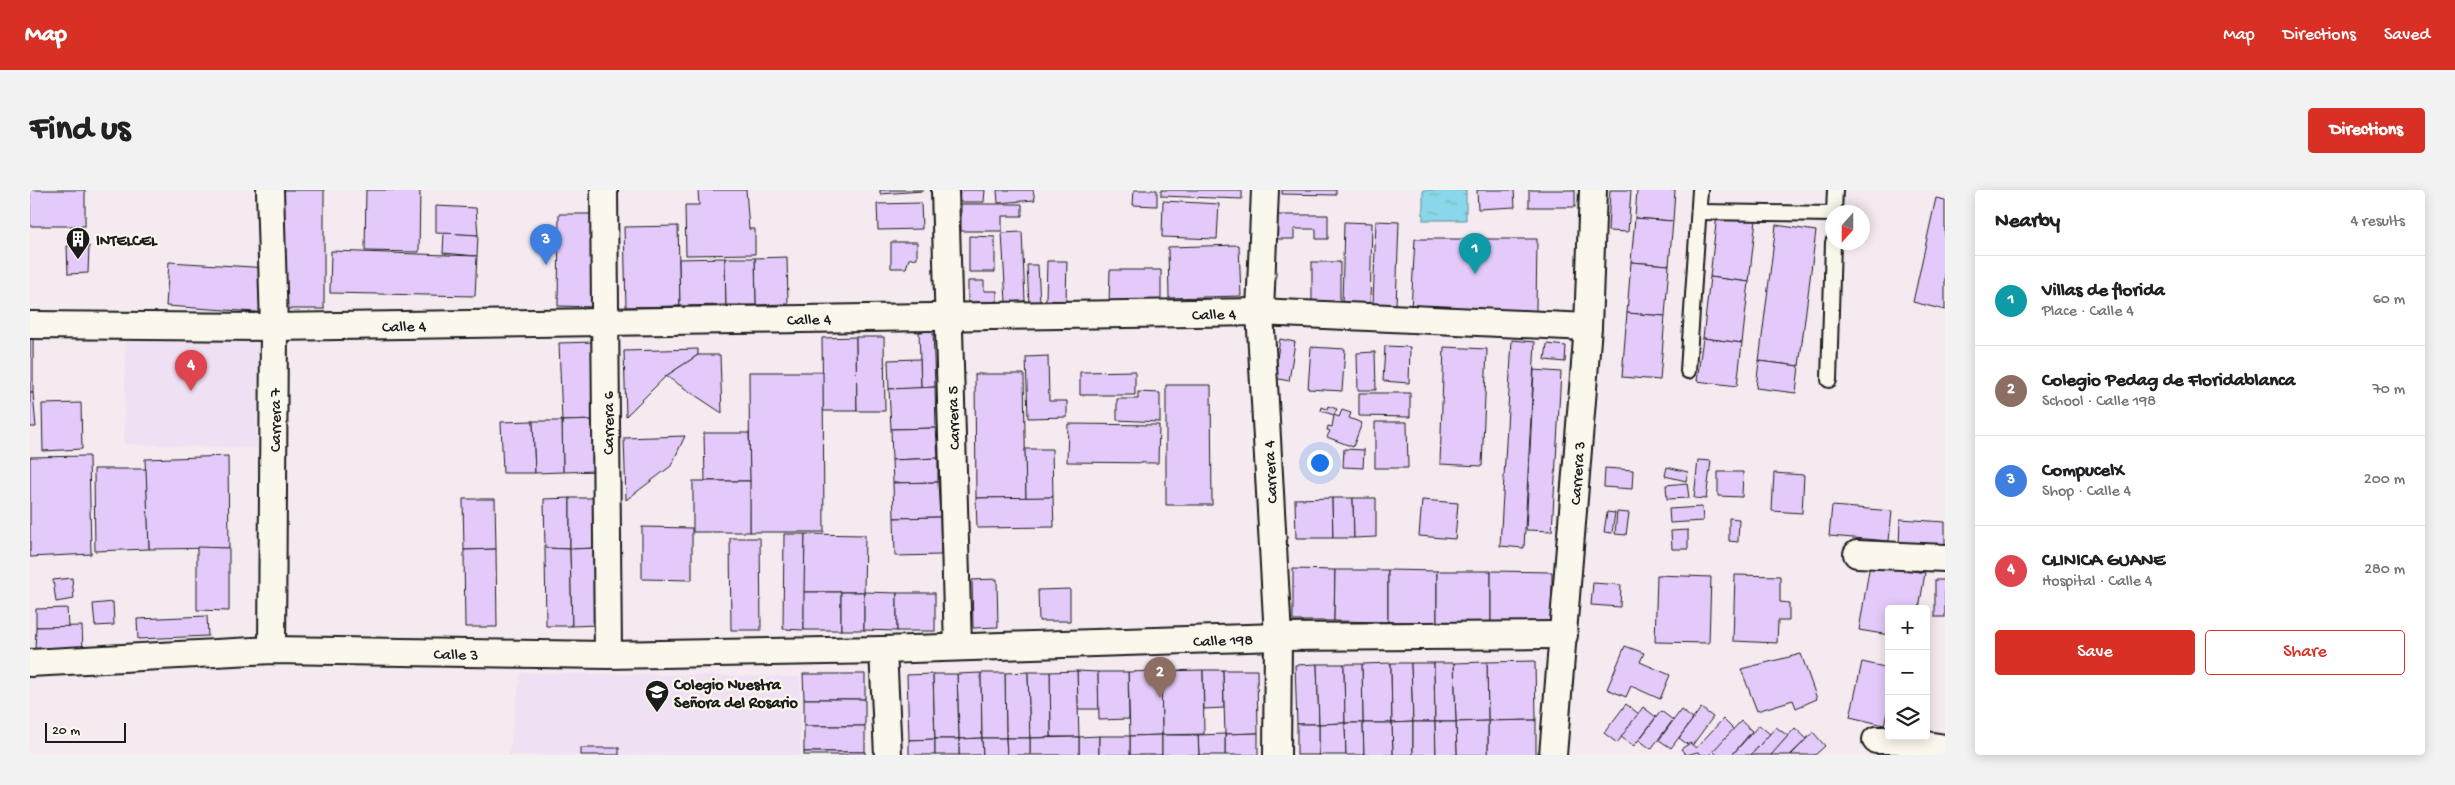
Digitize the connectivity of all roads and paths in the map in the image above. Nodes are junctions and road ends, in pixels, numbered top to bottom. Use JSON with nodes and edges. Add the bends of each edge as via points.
{"nodes":[{"id":1,"x":270,"y":190,"type":"edge"},
{"id":2,"x":604,"y":190,"type":"edge"},
{"id":3,"x":945,"y":190,"type":"edge"},
{"id":4,"x":1265,"y":190,"type":"edge"},
{"id":5,"x":1593,"y":190,"type":"edge"},
{"id":6,"x":1700,"y":190,"type":"edge"},
{"id":7,"x":1835,"y":190,"type":"edge"},
{"id":8,"x":1834,"y":205,"type":"edge"},
{"id":9,"x":1699,"y":212,"type":"junction"},
{"id":10,"x":1825,"y":214,"type":"edge"},
{"id":11,"x":1833,"y":250,"type":"edge"},
{"id":12,"x":1260,"y":312,"type":"junction"},
{"id":13,"x":949,"y":316,"type":"junction"},
{"id":14,"x":607,"y":321,"type":"junction"},
{"id":15,"x":30,"y":325,"type":"edge"},
{"id":16,"x":274,"y":327,"type":"junction"},
{"id":17,"x":1588,"y":327,"type":"junction"},
{"id":18,"x":1688,"y":371,"type":"dead end"},
{"id":19,"x":1829,"y":380,"type":"dead end"},
{"id":20,"x":1857,"y":554,"type":"dead end"},
{"id":21,"x":1945,"y":558,"type":"edge"},
{"id":22,"x":1564,"y":635,"type":"junction"},
{"id":23,"x":1278,"y":637,"type":"junction"},
{"id":24,"x":958,"y":647,"type":"junction"},
{"id":25,"x":272,"y":650,"type":"junction"},
{"id":26,"x":883,"y":650,"type":"junction"},
{"id":27,"x":608,"y":655,"type":"junction"},
{"id":28,"x":30,"y":663,"type":"edge"},
{"id":29,"x":1876,"y":740,"type":"dead end"},
{"id":30,"x":1945,"y":748,"type":"edge"},
{"id":31,"x":888,"y":755,"type":"edge"},
{"id":32,"x":1277,"y":755,"type":"edge"},
{"id":33,"x":1553,"y":755,"type":"edge"}],
"edges":[{"from":1,"to":16,"type":"street","name":"Carrera 7"},
{"from":2,"to":14,"type":"street","name":"Carrera 6"},
{"from":3,"to":13,"type":"street","name":"Carrera 5"},
{"from":4,"to":12,"type":"street","name":"Carrera 4"},
{"from":5,"to":17,"type":"street","name":"Carrera 3"},
{"from":6,"to":9,"type":"lane"},
{"from":7,"to":8,"type":"lane"},
{"from":9,"to":10,"type":"lane"},
{"from":9,"to":18,"type":"lane"},
{"from":11,"to":19,"type":"lane"},
{"from":12,"to":13,"type":"street","name":"Calle 4"},
{"from":12,"to":17,"type":"street","name":"Calle 4"},
{"from":12,"to":23,"type":"street","name":"Carrera 4"},
{"from":13,"to":14,"type":"street","name":"Calle 4"},
{"from":13,"to":24,"type":"street","name":"Carrera 5"},
{"from":14,"to":16,"type":"street","name":"Calle 4"},
{"from":14,"to":27,"type":"street","name":"Carrera 6"},
{"from":15,"to":16,"type":"street","name":"Calle 4"},
{"from":16,"to":25,"type":"street","name":"Carrera 7"},
{"from":17,"to":22,"type":"street","name":"Carrera 3"},
{"from":20,"to":21,"type":"street"},
{"from":22,"to":23,"type":"street","name":"Calle 198"},
{"from":22,"to":33,"type":"street","name":"Carrera 3"},
{"from":23,"to":24,"type":"street","name":"Calle 198"},
{"from":23,"to":32,"type":"street","name":"Carrera 4"},
{"from":24,"to":26,"type":"street","name":"Calle 198"},
{"from":25,"to":27,"type":"street","name":"Calle 3"},
{"from":25,"to":28,"type":"street","name":"Calle 3"},
{"from":26,"to":27,"type":"street","name":"Calle 3"},
{"from":26,"to":31,"type":"street"},
{"from":29,"to":30,"type":"street"}]}
